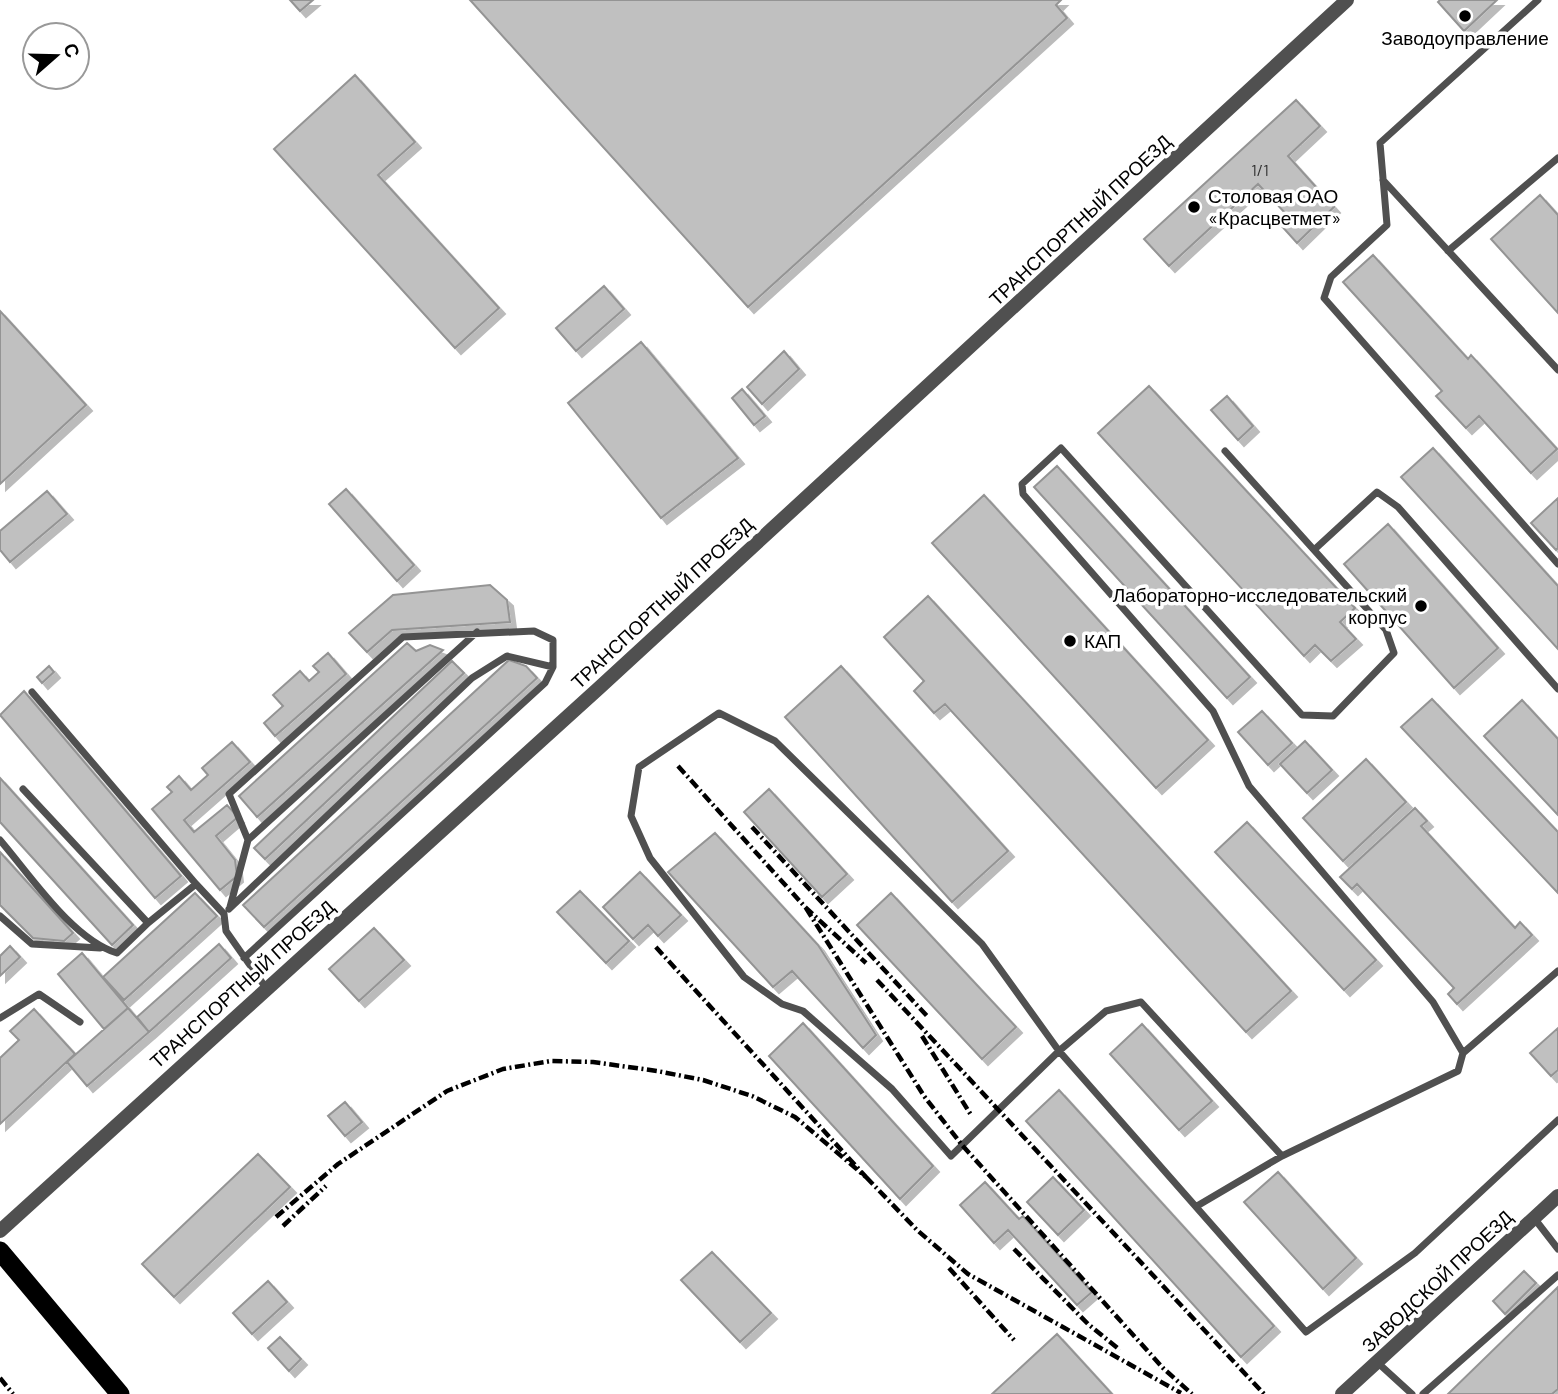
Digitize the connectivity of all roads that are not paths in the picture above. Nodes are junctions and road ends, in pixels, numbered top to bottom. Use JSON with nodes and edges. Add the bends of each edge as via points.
{"nodes":[{"id":1,"x":1347,"y":0,"type":"edge"},
{"id":2,"x":1538,"y":0,"type":"edge"},
{"id":3,"x":1558,"y":158,"type":"edge"},
{"id":4,"x":1383,"y":180,"type":"junction"},
{"id":5,"x":1448,"y":251,"type":"junction"},
{"id":6,"x":1558,"y":370,"type":"edge"},
{"id":7,"x":1225,"y":451,"type":"dead end"},
{"id":8,"x":1315,"y":549,"type":"junction"},
{"id":9,"x":1558,"y":564,"type":"edge"},
{"id":10,"x":477,"y":632,"type":"junction"},
{"id":11,"x":553,"y":667,"type":"junction"},
{"id":12,"x":1558,"y":689,"type":"edge"},
{"id":13,"x":32,"y":692,"type":"dead end"},
{"id":14,"x":23,"y":789,"type":"dead end"},
{"id":15,"x":0,"y":840,"type":"edge"},
{"id":16,"x":248,"y":841,"type":"junction"},
{"id":17,"x":196,"y":884,"type":"junction"},
{"id":18,"x":227,"y":912,"type":"junction"},
{"id":19,"x":0,"y":916,"type":"edge"},
{"id":20,"x":149,"y":923,"type":"junction"},
{"id":21,"x":100,"y":948,"type":"junction"},
{"id":22,"x":244,"y":958,"type":"junction"},
{"id":23,"x":1558,"y":971,"type":"edge"},
{"id":24,"x":266,"y":988,"type":"junction"},
{"id":25,"x":0,"y":1018,"type":"edge"},
{"id":26,"x":80,"y":1022,"type":"dead end"},
{"id":27,"x":1059,"y":1051,"type":"junction"},
{"id":28,"x":1463,"y":1053,"type":"junction"},
{"id":29,"x":1558,"y":1120,"type":"edge"},
{"id":30,"x":1282,"y":1156,"type":"junction"},
{"id":31,"x":1558,"y":1196,"type":"edge"},
{"id":32,"x":1197,"y":1206,"type":"junction"},
{"id":33,"x":1534,"y":1219,"type":"junction"},
{"id":34,"x":0,"y":1231,"type":"edge"},
{"id":35,"x":1558,"y":1249,"type":"edge"},
{"id":36,"x":0,"y":1251,"type":"edge"},
{"id":37,"x":1558,"y":1275,"type":"edge"},
{"id":38,"x":1378,"y":1363,"type":"junction"},
{"id":39,"x":120,"y":1394,"type":"edge"},
{"id":40,"x":1343,"y":1394,"type":"edge"},
{"id":41,"x":1412,"y":1394,"type":"edge"},
{"id":42,"x":1423,"y":1394,"type":"edge"}],
"edges":[{"from":1,"to":24,"type":"street","name":"ТРАНСПОРТНЫЙ ПРОЕЗД"},
{"from":2,"to":4,"type":"lane","via":[[1380,143]]},
{"from":3,"to":5,"type":"lane"},
{"from":4,"to":5,"type":"lane"},
{"from":4,"to":9,"type":"lane","via":[[1387,225],[1331,277],[1324,298]]},
{"from":5,"to":6,"type":"lane"},
{"from":7,"to":8,"type":"lane"},
{"from":8,"to":12,"type":"lane","via":[[1377,492],[1398,507]]},
{"from":8,"to":28,"type":"lane","via":[[1386,630],[1394,653],[1332,716],[1302,715],[1061,448],[1022,484],[1023,494],[1213,710],[1249,786],[1433,1002]]},
{"from":10,"to":11,"type":"lane","via":[[534,631],[553,640]]},
{"from":10,"to":16,"type":"lane"},
{"from":10,"to":16,"type":"lane","via":[[402,637],[229,794]]},
{"from":11,"to":18,"type":"lane","via":[[507,656],[472,678]]},
{"from":11,"to":22,"type":"lane","via":[[545,683]]},
{"from":13,"to":17,"type":"lane"},
{"from":14,"to":20,"type":"lane"},
{"from":15,"to":21,"type":"lane","via":[[73,925]]},
{"from":16,"to":18,"type":"lane"},
{"from":17,"to":18,"type":"lane"},
{"from":17,"to":20,"type":"lane"},
{"from":18,"to":22,"type":"lane","via":[[226,931]]},
{"from":19,"to":21,"type":"lane","via":[[32,944]]},
{"from":20,"to":21,"type":"lane","via":[[117,953]]},
{"from":22,"to":24,"type":"lane"},
{"from":23,"to":28,"type":"lane"},
{"from":24,"to":34,"type":"street","name":"ТРАНСПОРТНЫЙ ПРОЕЗД"},
{"from":25,"to":26,"type":"lane","via":[[39,994]]},
{"from":27,"to":27,"type":"lane","via":[[982,944],[775,741],[719,713],[639,766],[631,816],[650,858],[744,976],[782,1004],[803,1010],[892,1089],[951,1156]]},
{"from":27,"to":30,"type":"lane","via":[[1106,1011],[1141,1002]]},
{"from":27,"to":32,"type":"lane"},
{"from":28,"to":30,"type":"lane","via":[[1458,1071]]},
{"from":29,"to":32,"type":"lane","via":[[1415,1253],[1306,1332]]},
{"from":30,"to":32,"type":"lane"},
{"from":31,"to":33,"type":"street","name":"ЗАВОДСКОЙ ПРОЕЗД"},
{"from":33,"to":35,"type":"lane"},
{"from":33,"to":38,"type":"street","name":"ЗАВОДСКОЙ ПРОЕЗД"},
{"from":36,"to":39,"type":"highway"},
{"from":37,"to":42,"type":"lane"},
{"from":38,"to":40,"type":"street","name":"ЗАВОДСКОЙ ПРОЕЗД"},
{"from":38,"to":41,"type":"lane"}]}
